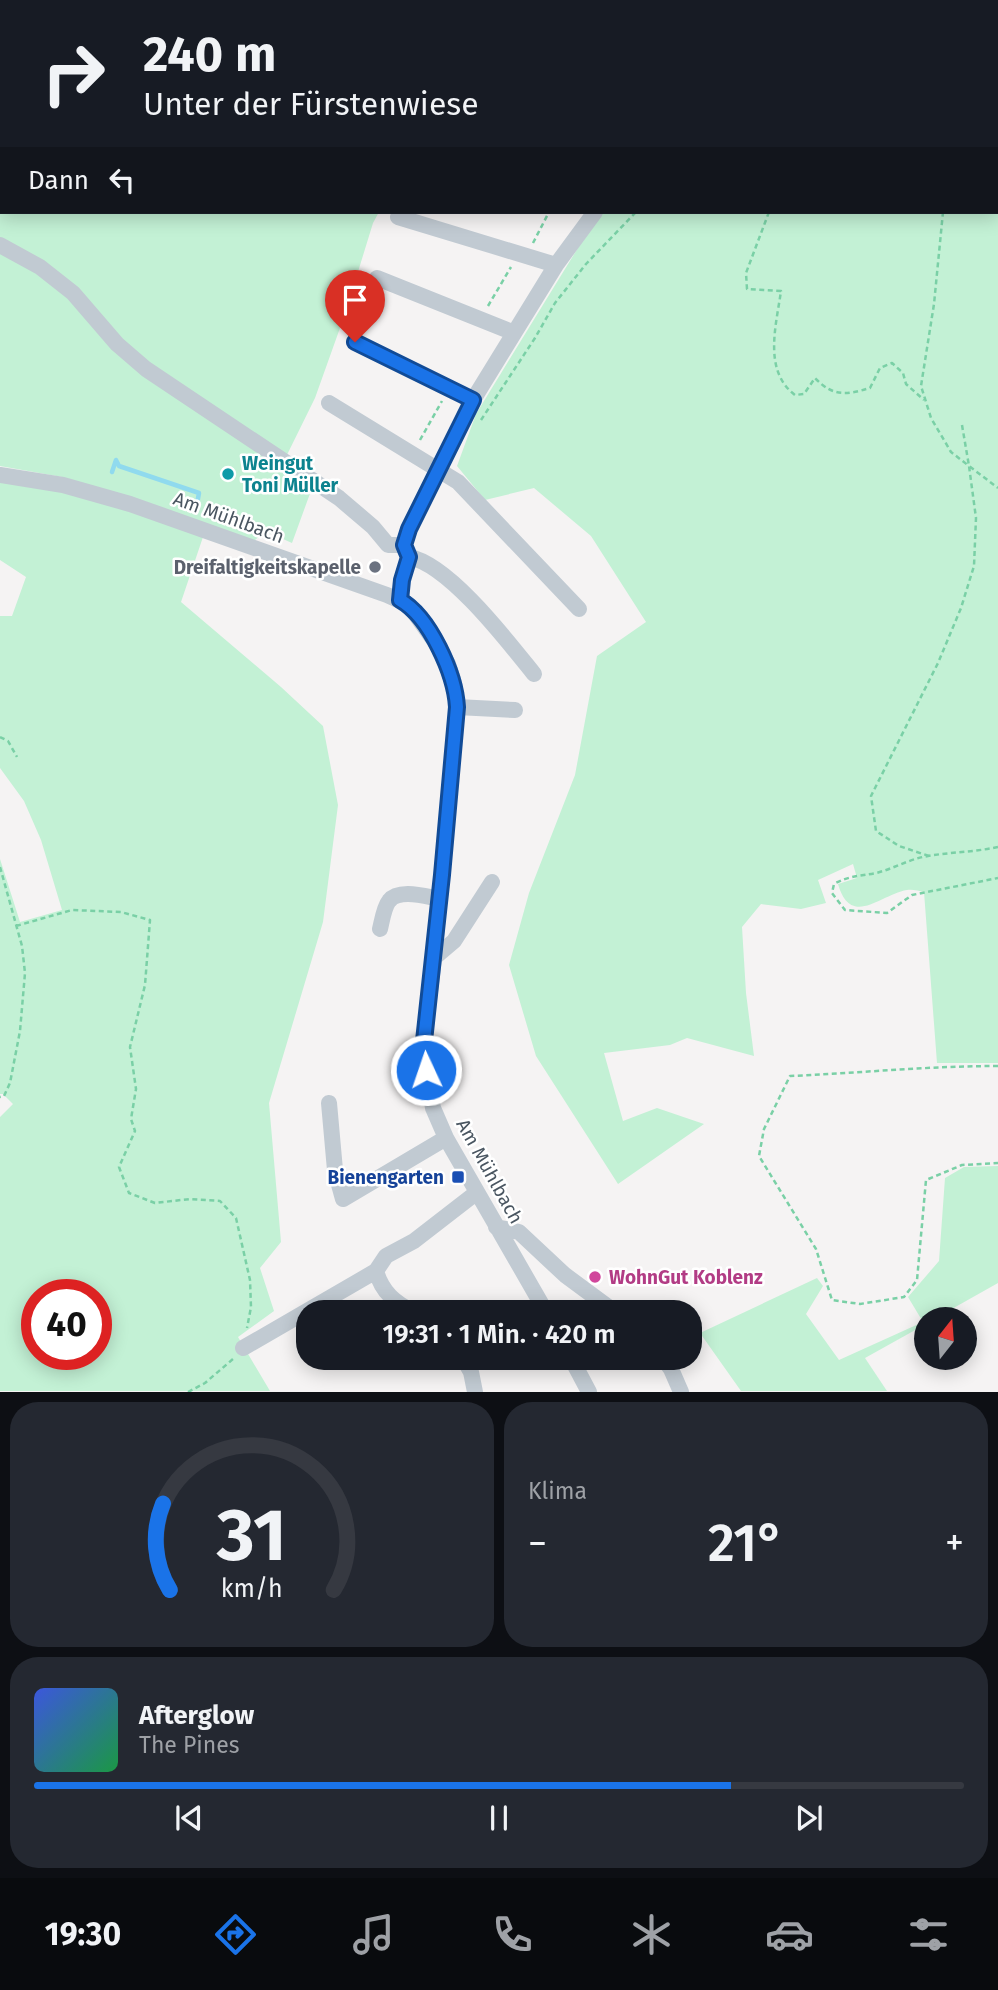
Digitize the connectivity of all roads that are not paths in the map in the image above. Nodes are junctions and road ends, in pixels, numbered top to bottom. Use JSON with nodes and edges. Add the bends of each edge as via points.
{"nodes":[{"id":1,"x":398,"y":216,"type":"dead end"},
{"id":2,"x":590,"y":216,"type":"edge"},
{"id":3,"x":0,"y":245,"type":"edge"},
{"id":4,"x":555,"y":265,"type":"junction"},
{"id":5,"x":377,"y":278,"type":"dead end"},
{"id":6,"x":512,"y":332,"type":"junction"},
{"id":7,"x":355,"y":342,"type":"dead end"},
{"id":8,"x":473,"y":400,"type":"junction"},
{"id":9,"x":329,"y":403,"type":"dead end"},
{"id":10,"x":438,"y":470,"type":"junction"},
{"id":11,"x":0,"y":475,"type":"edge"},
{"id":12,"x":406,"y":551,"type":"junction"},
{"id":13,"x":400,"y":600,"type":"junction"},
{"id":14,"x":579,"y":609,"type":"dead end"},
{"id":15,"x":534,"y":674,"type":"dead end"},
{"id":16,"x":457,"y":707,"type":"junction"},
{"id":17,"x":515,"y":710,"type":"dead end"},
{"id":18,"x":492,"y":882,"type":"dead end"},
{"id":19,"x":440,"y":899,"type":"junction"},
{"id":20,"x":380,"y":929,"type":"dead end"},
{"id":21,"x":434,"y":958,"type":"junction"},
{"id":22,"x":329,"y":1103,"type":"dead end"},
{"id":23,"x":446,"y":1139,"type":"junction"},
{"id":24,"x":477,"y":1193,"type":"junction"},
{"id":25,"x":496,"y":1227,"type":"junction"},
{"id":26,"x":376,"y":1271,"type":"junction"},
{"id":27,"x":393,"y":1300,"type":"edge"},
{"id":28,"x":540,"y":1300,"type":"edge"},
{"id":29,"x":599,"y":1300,"type":"edge"},
{"id":30,"x":243,"y":1348,"type":"road end"},
{"id":31,"x":470,"y":1370,"type":"edge"},
{"id":32,"x":578,"y":1370,"type":"edge"},
{"id":33,"x":671,"y":1370,"type":"edge"},
{"id":34,"x":475,"y":1391,"type":"edge"},
{"id":35,"x":589,"y":1391,"type":"edge"},
{"id":36,"x":681,"y":1391,"type":"edge"}],
"edges":[{"from":1,"to":4,"type":"street"},
{"from":2,"to":4,"type":"street"},
{"from":3,"to":12,"type":"street","via":[[40,267],[73,293],[117,344],[146,369],[339,498],[388,545]]},
{"from":4,"to":6,"type":"street"},
{"from":5,"to":6,"type":"street"},
{"from":6,"to":8,"type":"street"},
{"from":7,"to":8,"type":"street"},
{"from":8,"to":10,"type":"street"},
{"from":9,"to":10,"type":"street"},
{"from":10,"to":12,"type":"street"},
{"from":10,"to":14,"type":"street","via":[[464,487]]},
{"from":11,"to":13,"type":"street","name":"Am Mühlbach","via":[[63,485],[130,504]]},
{"from":12,"to":13,"type":"street"},
{"from":12,"to":15,"type":"street","via":[[465,594]]},
{"from":13,"to":16,"type":"street","name":"Am Mühlbach","via":[[417,614],[448,664]]},
{"from":16,"to":17,"type":"street"},
{"from":16,"to":19,"type":"street","name":"Am Mühlbach"},
{"from":18,"to":21,"type":"street","via":[[454,941]]},
{"from":19,"to":20,"type":"street","via":[[392,898]]},
{"from":19,"to":21,"type":"street","name":"Am Mühlbach"},
{"from":21,"to":23,"type":"street","name":"Am Mühlbach","via":[[423,1050],[433,1108]]},
{"from":22,"to":23,"type":"street","via":[[335,1170],[343,1199]]},
{"from":23,"to":24,"type":"street","name":"Am Mühlbach"},
{"from":24,"to":25,"type":"street","name":"Am Mühlbach"},
{"from":24,"to":26,"type":"street","via":[[414,1241],[386,1256]]},
{"from":25,"to":28,"type":"street","name":"Am Mühlbach"},
{"from":25,"to":29,"type":"street","via":[[519,1232]]},
{"from":26,"to":27,"type":"street","via":[[380,1285]]},
{"from":26,"to":30,"type":"street"},
{"from":31,"to":34,"type":"street"},
{"from":32,"to":35,"type":"street"},
{"from":33,"to":36,"type":"street"}]}
